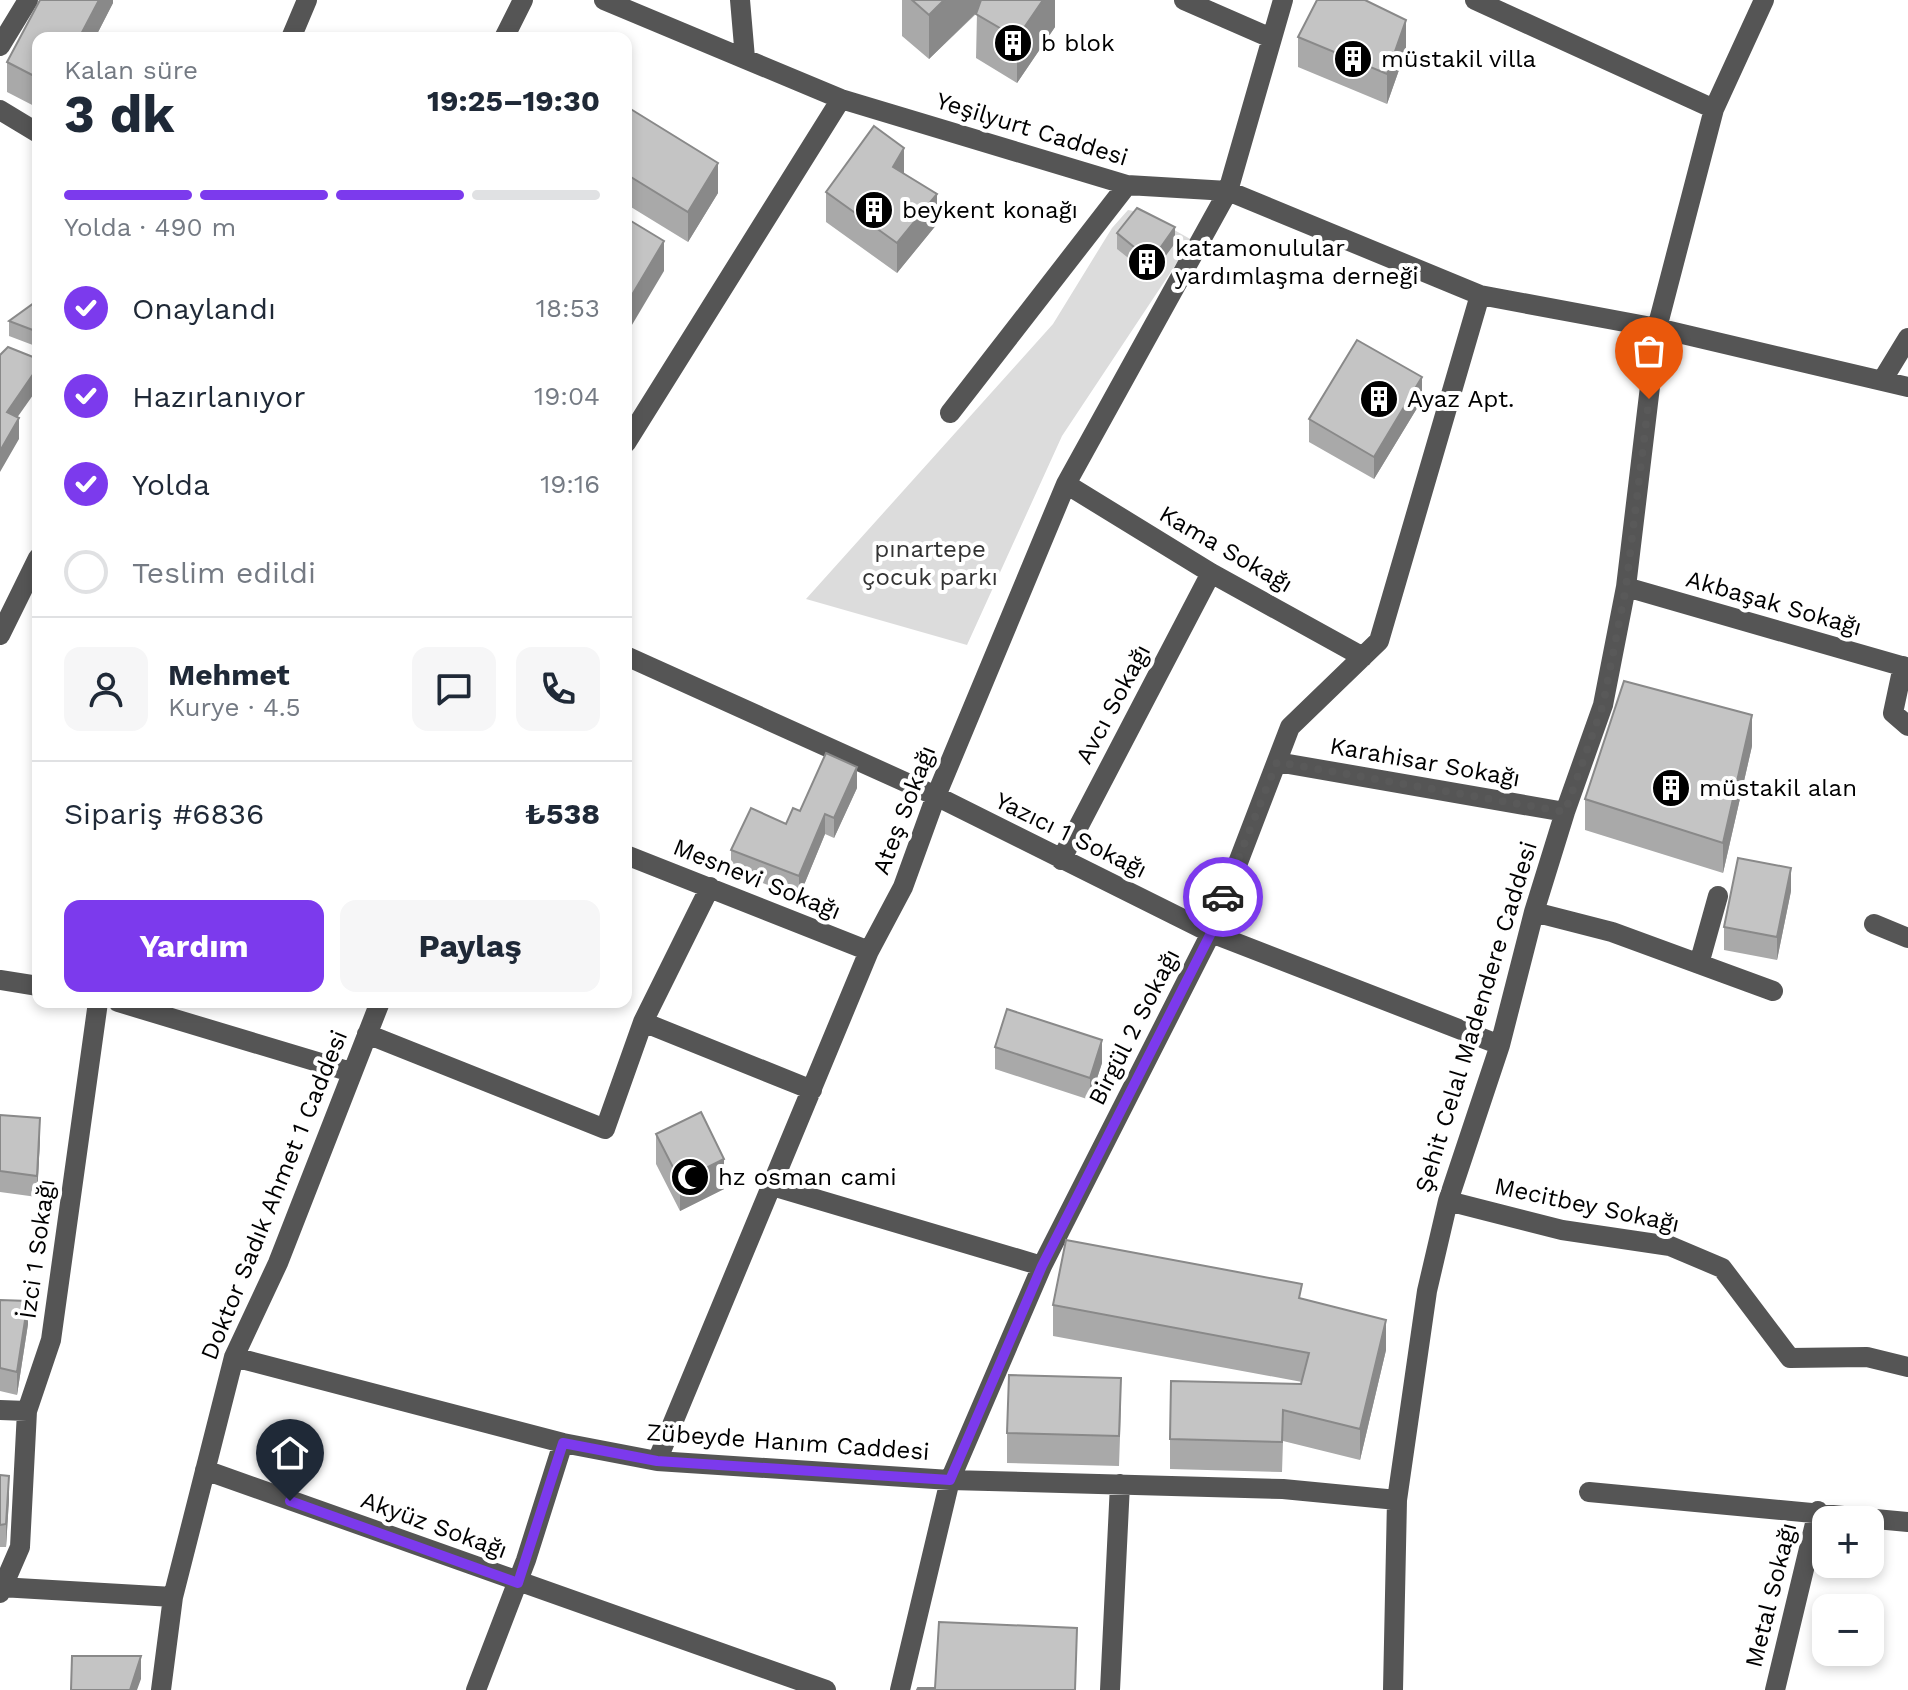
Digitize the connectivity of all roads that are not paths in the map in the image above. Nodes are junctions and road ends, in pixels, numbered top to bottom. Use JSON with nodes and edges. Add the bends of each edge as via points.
{"nodes":[{"id":1,"x":28,"y":0,"type":"edge"},
{"id":2,"x":307,"y":0,"type":"edge"},
{"id":3,"x":523,"y":0,"type":"edge"},
{"id":4,"x":604,"y":0,"type":"edge"},
{"id":5,"x":740,"y":0,"type":"edge"},
{"id":6,"x":1184,"y":0,"type":"edge"},
{"id":7,"x":1283,"y":0,"type":"edge"},
{"id":8,"x":1475,"y":0,"type":"edge"},
{"id":9,"x":1764,"y":0,"type":"edge"},
{"id":10,"x":294,"y":32,"type":"edge"},
{"id":11,"x":507,"y":32,"type":"edge"},
{"id":12,"x":1271,"y":38,"type":"junction"},
{"id":13,"x":0,"y":46,"type":"edge"},
{"id":14,"x":745,"y":58,"type":"junction"},
{"id":15,"x":841,"y":99,"type":"junction"},
{"id":16,"x":1714,"y":109,"type":"junction"},
{"id":17,"x":0,"y":110,"type":"edge"},
{"id":18,"x":32,"y":129,"type":"edge"},
{"id":19,"x":1127,"y":185,"type":"junction"},
{"id":20,"x":1228,"y":191,"type":"junction"},
{"id":21,"x":1480,"y":295,"type":"junction"},
{"id":22,"x":1657,"y":328,"type":"junction"},
{"id":23,"x":1908,"y":338,"type":"edge"},
{"id":24,"x":1883,"y":379,"type":"junction"},
{"id":25,"x":1908,"y":387,"type":"edge"},
{"id":26,"x":950,"y":413,"type":"dead end"},
{"id":27,"x":632,"y":433,"type":"edge"},
{"id":28,"x":1066,"y":484,"type":"junction"},
{"id":29,"x":32,"y":570,"type":"edge"},
{"id":30,"x":1211,"y":573,"type":"junction"},
{"id":31,"x":1626,"y":587,"type":"junction"},
{"id":32,"x":0,"y":635,"type":"edge"},
{"id":33,"x":1363,"y":657,"type":"junction"},
{"id":34,"x":632,"y":659,"type":"edge"},
{"id":35,"x":1906,"y":667,"type":"edge"},
{"id":36,"x":1908,"y":726,"type":"edge"},
{"id":37,"x":1277,"y":762,"type":"junction"},
{"id":38,"x":936,"y":796,"type":"junction"},
{"id":39,"x":1565,"y":812,"type":"junction"},
{"id":40,"x":632,"y":857,"type":"edge"},
{"id":41,"x":1061,"y":860,"type":"junction"},
{"id":42,"x":710,"y":887,"type":"junction"},
{"id":43,"x":1718,"y":896,"type":"dead end"},
{"id":44,"x":1534,"y":912,"type":"junction"},
{"id":45,"x":1874,"y":924,"type":"dead end"},
{"id":46,"x":1211,"y":933,"type":"junction"},
{"id":47,"x":1908,"y":938,"type":"edge"},
{"id":48,"x":869,"y":951,"type":"junction"},
{"id":49,"x":1699,"y":964,"type":"junction"},
{"id":50,"x":0,"y":980,"type":"edge"},
{"id":51,"x":32,"y":985,"type":"edge"},
{"id":52,"x":1773,"y":991,"type":"dead end"},
{"id":53,"x":97,"y":1008,"type":"edge"},
{"id":54,"x":138,"y":1008,"type":"edge"},
{"id":55,"x":378,"y":1008,"type":"edge"},
{"id":56,"x":643,"y":1022,"type":"junction"},
{"id":57,"x":367,"y":1034,"type":"junction"},
{"id":58,"x":1500,"y":1045,"type":"junction"},
{"id":59,"x":351,"y":1072,"type":"junction"},
{"id":60,"x":812,"y":1090,"type":"junction"},
{"id":61,"x":772,"y":1186,"type":"junction"},
{"id":62,"x":1448,"y":1201,"type":"junction"},
{"id":63,"x":1042,"y":1266,"type":"junction"},
{"id":64,"x":234,"y":1357,"type":"junction"},
{"id":65,"x":1908,"y":1367,"type":"edge"},
{"id":66,"x":0,"y":1410,"type":"edge"},
{"id":67,"x":27,"y":1411,"type":"junction"},
{"id":68,"x":563,"y":1443,"type":"junction"},
{"id":69,"x":657,"y":1461,"type":"junction"},
{"id":70,"x":205,"y":1470,"type":"junction"},
{"id":71,"x":950,"y":1480,"type":"junction"},
{"id":72,"x":1120,"y":1484,"type":"junction"},
{"id":73,"x":1589,"y":1492,"type":"dead end"},
{"id":74,"x":1397,"y":1500,"type":"junction"},
{"id":75,"x":1812,"y":1511,"type":"edge"},
{"id":76,"x":1884,"y":1519,"type":"edge"},
{"id":77,"x":1908,"y":1522,"type":"edge"},
{"id":78,"x":1812,"y":1536,"type":"edge"},
{"id":79,"x":518,"y":1583,"type":"junction"},
{"id":80,"x":1,"y":1589,"type":"edge"},
{"id":81,"x":173,"y":1597,"type":"junction"},
{"id":82,"x":161,"y":1690,"type":"edge"},
{"id":83,"x":476,"y":1690,"type":"edge"},
{"id":84,"x":826,"y":1690,"type":"edge"},
{"id":85,"x":900,"y":1690,"type":"edge"},
{"id":86,"x":1110,"y":1690,"type":"edge"},
{"id":87,"x":1393,"y":1690,"type":"edge"},
{"id":88,"x":1775,"y":1690,"type":"edge"}],
"edges":[{"from":1,"to":13,"type":"street"},
{"from":2,"to":10,"type":"street"},
{"from":3,"to":11,"type":"street"},
{"from":4,"to":14,"type":"street","name":"Yeşilyurt Caddesi"},
{"from":5,"to":14,"type":"street"},
{"from":6,"to":12,"type":"street"},
{"from":7,"to":12,"type":"street","name":"Ateş Sokağı"},
{"from":8,"to":16,"type":"street"},
{"from":9,"to":16,"type":"street","name":"Şehit Celal Madendere Caddesi"},
{"from":12,"to":20,"type":"street","name":"Ateş Sokağı"},
{"from":14,"to":15,"type":"street","name":"Yeşilyurt Caddesi"},
{"from":15,"to":19,"type":"street","name":"Yeşilyurt Caddesi"},
{"from":15,"to":27,"type":"street"},
{"from":16,"to":22,"type":"street","name":"Şehit Celal Madendere Caddesi"},
{"from":17,"to":18,"type":"street"},
{"from":19,"to":20,"type":"street","name":"Yeşilyurt Caddesi"},
{"from":19,"to":26,"type":"street"},
{"from":20,"to":21,"type":"street","name":"Yeşilyurt Caddesi"},
{"from":20,"to":28,"type":"street","name":"Ateş Sokağı"},
{"from":21,"to":22,"type":"street","name":"Yeşilyurt Caddesi"},
{"from":21,"to":33,"type":"street","name":"Birgül 2 Sokağı","via":[[1379,641]]},
{"from":22,"to":24,"type":"street","name":"Yeşilyurt Caddesi"},
{"from":22,"to":31,"type":"street","name":"Şehit Celal Madendere Caddesi"},
{"from":23,"to":24,"type":"street"},
{"from":24,"to":25,"type":"street","name":"Yeşilyurt Caddesi"},
{"from":28,"to":30,"type":"street","name":"Kama Sokağı"},
{"from":28,"to":38,"type":"street","name":"Ateş Sokağı"},
{"from":29,"to":32,"type":"street"},
{"from":30,"to":33,"type":"street","name":"Kama Sokağı"},
{"from":30,"to":41,"type":"street","name":"Avcı Sokağı"},
{"from":31,"to":35,"type":"street","name":"Akbaşak Sokağı"},
{"from":31,"to":39,"type":"street","name":"Şehit Celal Madendere Caddesi","via":[[1603,705]]},
{"from":33,"to":37,"type":"street","name":"Birgül 2 Sokağı","via":[[1290,727]]},
{"from":34,"to":38,"type":"street","name":"Yazıcı 1 Sokağı"},
{"from":35,"to":36,"type":"street","via":[[1893,713]]},
{"from":37,"to":39,"type":"street","name":"Karahisar Sokağı"},
{"from":37,"to":46,"type":"street","name":"Birgül 2 Sokağı"},
{"from":38,"to":41,"type":"street","name":"Yazıcı 1 Sokağı"},
{"from":38,"to":48,"type":"street","name":"Ateş Sokağı","via":[[903,887]]},
{"from":39,"to":44,"type":"street","name":"Şehit Celal Madendere Caddesi"},
{"from":40,"to":42,"type":"street","name":"Mesnevi Sokağı"},
{"from":41,"to":46,"type":"street","name":"Yazıcı 1 Sokağı"},
{"from":42,"to":48,"type":"street","name":"Mesnevi Sokağı"},
{"from":42,"to":56,"type":"street"},
{"from":43,"to":49,"type":"street"},
{"from":44,"to":49,"type":"street","via":[[1612,932]]},
{"from":44,"to":58,"type":"street","name":"Şehit Celal Madendere Caddesi"},
{"from":45,"to":47,"type":"street"},
{"from":46,"to":58,"type":"street","name":"Yazıcı 1 Sokağı"},
{"from":46,"to":63,"type":"street","name":"Birgül 2 Sokağı"},
{"from":48,"to":60,"type":"street","name":"Ateş Sokağı"},
{"from":49,"to":52,"type":"street"},
{"from":50,"to":51,"type":"street"},
{"from":53,"to":67,"type":"street","name":"İzci 1 Sokağı","via":[[51,1340]]},
{"from":54,"to":59,"type":"street"},
{"from":55,"to":57,"type":"street","name":"Doktor Sadık Ahmet 1 Caddesi"},
{"from":56,"to":57,"type":"street","via":[[605,1129]]},
{"from":56,"to":60,"type":"street"},
{"from":57,"to":59,"type":"street","name":"Doktor Sadık Ahmet 1 Caddesi"},
{"from":58,"to":62,"type":"street","name":"Şehit Celal Madendere Caddesi"},
{"from":59,"to":64,"type":"street","name":"Doktor Sadık Ahmet 1 Caddesi","via":[[278,1263]]},
{"from":60,"to":61,"type":"street","name":"Ateş Sokağı"},
{"from":61,"to":63,"type":"street"},
{"from":61,"to":69,"type":"street","name":"Ateş Sokağı"},
{"from":62,"to":65,"type":"street","name":"Mecitbey Sokağı","via":[[1562,1230],[1670,1246],[1722,1268],[1790,1358],[1867,1357]]},
{"from":62,"to":74,"type":"street","name":"Şehit Celal Madendere Caddesi","via":[[1427,1291]]},
{"from":63,"to":71,"type":"street","name":"Birgül 2 Sokağı"},
{"from":64,"to":68,"type":"street","name":"Zübeyde Hanım Caddesi"},
{"from":64,"to":70,"type":"street","name":"Doktor Sadık Ahmet 1 Caddesi"},
{"from":66,"to":67,"type":"street"},
{"from":67,"to":80,"type":"street","name":"İzci 1 Sokağı","via":[[20,1547]]},
{"from":68,"to":69,"type":"street","name":"Zübeyde Hanım Caddesi"},
{"from":68,"to":79,"type":"street"},
{"from":69,"to":71,"type":"street","name":"Zübeyde Hanım Caddesi"},
{"from":70,"to":79,"type":"street","name":"Akyüz Sokağı"},
{"from":70,"to":81,"type":"street","name":"Doktor Sadık Ahmet 1 Caddesi"},
{"from":71,"to":72,"type":"street","name":"Zübeyde Hanım Caddesi"},
{"from":71,"to":85,"type":"street","name":"Birgül 2 Sokağı"},
{"from":72,"to":74,"type":"street","name":"Zübeyde Hanım Caddesi","via":[[1283,1489]]},
{"from":72,"to":86,"type":"street"},
{"from":73,"to":75,"type":"street"},
{"from":74,"to":87,"type":"street","name":"Şehit Celal Madendere Caddesi"},
{"from":76,"to":77,"type":"street"},
{"from":78,"to":88,"type":"street","name":"Metal Sokağı"},
{"from":79,"to":83,"type":"street"},
{"from":79,"to":84,"type":"street","name":"Akyüz Sokağı"},
{"from":80,"to":81,"type":"street"},
{"from":81,"to":82,"type":"street","name":"Doktor Sadık Ahmet 1 Caddesi"}]}
